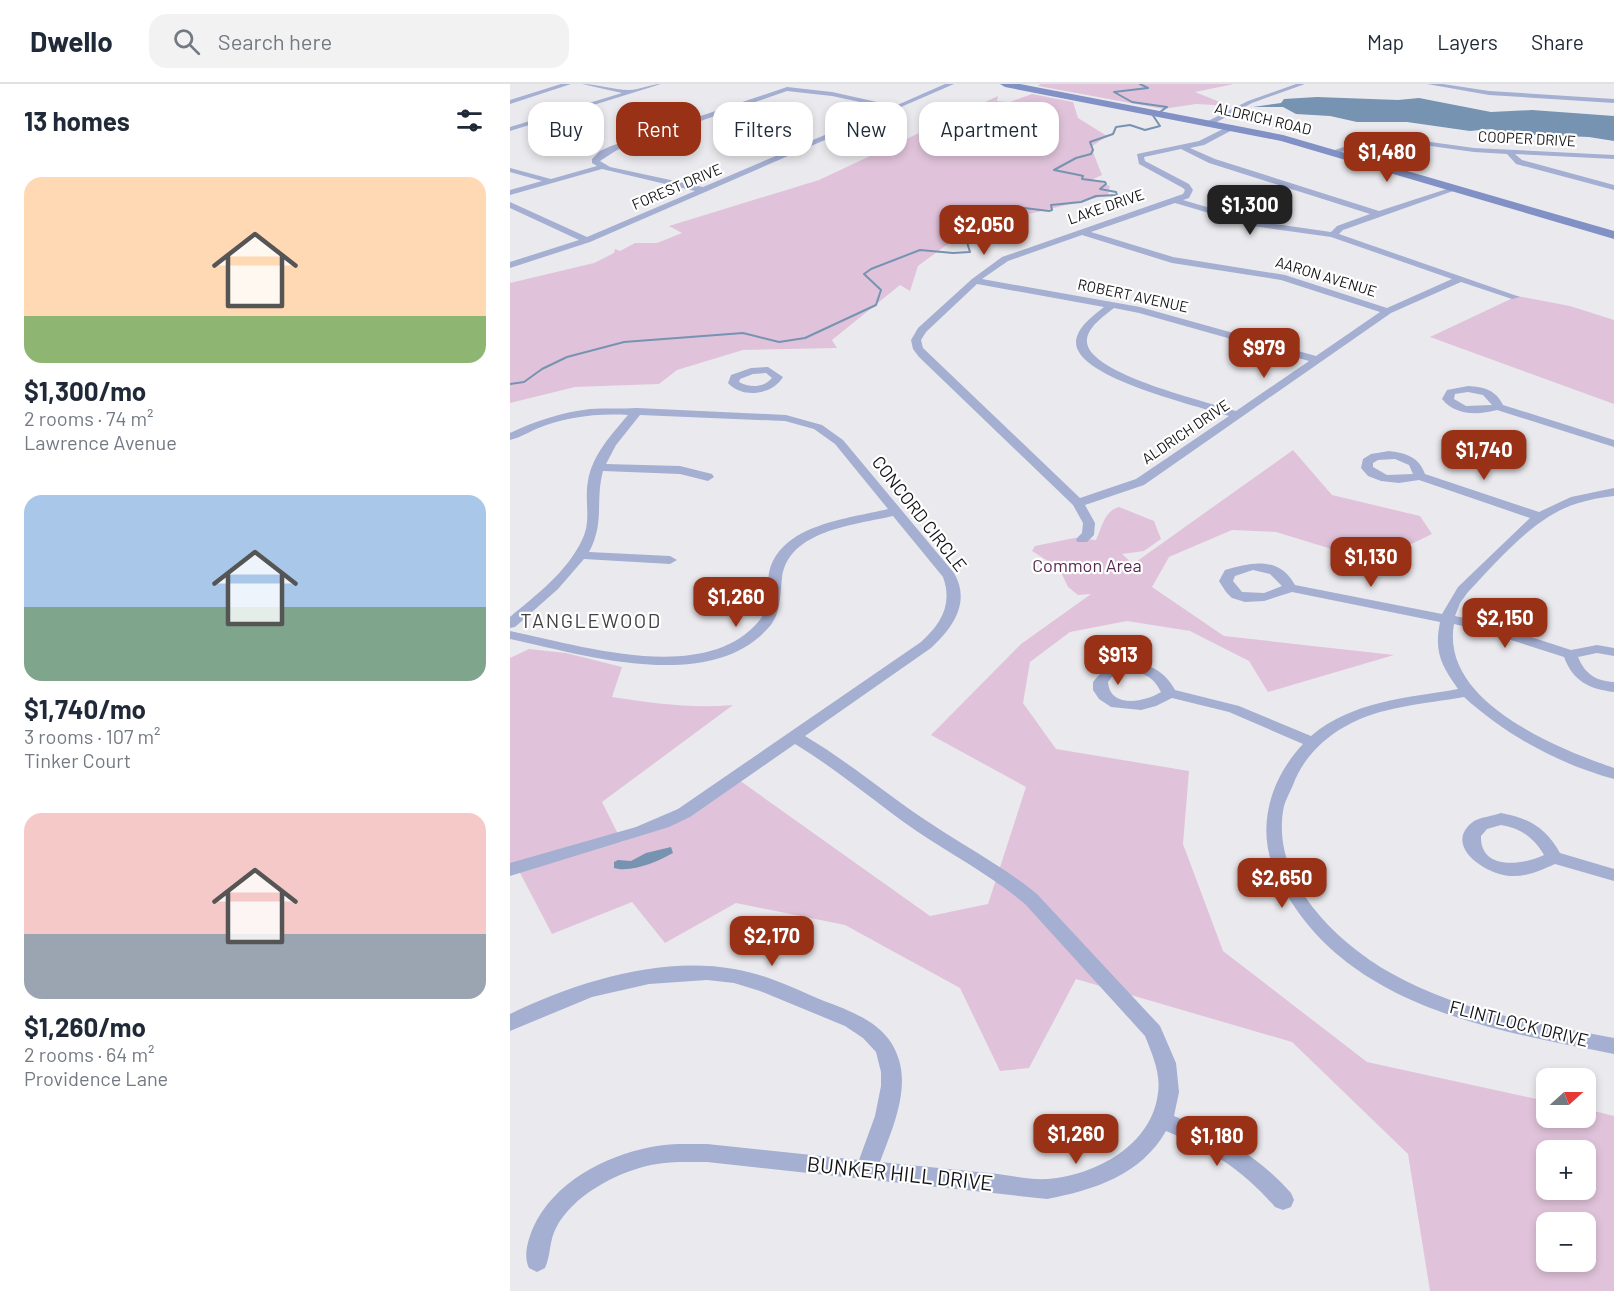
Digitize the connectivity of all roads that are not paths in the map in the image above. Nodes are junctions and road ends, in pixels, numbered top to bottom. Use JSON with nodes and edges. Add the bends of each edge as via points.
{"nodes":[{"id":1,"x":568,"y":84,"type":"edge"},
{"id":2,"x":585,"y":84,"type":"edge"},
{"id":3,"x":658,"y":84,"type":"edge"},
{"id":4,"x":775,"y":84,"type":"edge"},
{"id":5,"x":951,"y":84,"type":"edge"},
{"id":6,"x":1005,"y":84,"type":"edge"},
{"id":7,"x":1302,"y":84,"type":"edge"},
{"id":8,"x":1430,"y":84,"type":"edge"},
{"id":9,"x":787,"y":88,"type":"junction"},
{"id":10,"x":631,"y":93,"type":"junction"},
{"id":11,"x":1614,"y":101,"type":"edge"},
{"id":12,"x":510,"y":102,"type":"edge"},
{"id":13,"x":867,"y":102,"type":"edge"},
{"id":14,"x":907,"y":103,"type":"edge"},
{"id":15,"x":1210,"y":122,"type":"junction"},
{"id":16,"x":1234,"y":127,"type":"junction"},
{"id":17,"x":510,"y":129,"type":"edge"},
{"id":18,"x":825,"y":138,"type":"edge"},
{"id":19,"x":1182,"y":147,"type":"junction"},
{"id":20,"x":1333,"y":152,"type":"junction"},
{"id":21,"x":1510,"y":152,"type":"junction"},
{"id":22,"x":1614,"y":157,"type":"edge"},
{"id":23,"x":600,"y":166,"type":"junction"},
{"id":24,"x":510,"y":170,"type":"edge"},
{"id":25,"x":551,"y":182,"type":"junction"},
{"id":26,"x":1453,"y":188,"type":"junction"},
{"id":27,"x":1614,"y":189,"type":"edge"},
{"id":28,"x":704,"y":190,"type":"junction"},
{"id":29,"x":510,"y":194,"type":"edge"},
{"id":30,"x":1175,"y":200,"type":"junction"},
{"id":31,"x":510,"y":205,"type":"edge"},
{"id":32,"x":1378,"y":214,"type":"junction"},
{"id":33,"x":1081,"y":232,"type":"junction"},
{"id":34,"x":1333,"y":235,"type":"junction"},
{"id":35,"x":1614,"y":236,"type":"edge"},
{"id":36,"x":587,"y":240,"type":"junction"},
{"id":37,"x":510,"y":265,"type":"edge"},
{"id":38,"x":1459,"y":279,"type":"junction"},
{"id":39,"x":975,"y":281,"type":"junction"},
{"id":40,"x":1515,"y":297,"type":"dead end"},
{"id":41,"x":1112,"y":305,"type":"junction"},
{"id":42,"x":1388,"y":311,"type":"junction"},
{"id":43,"x":1318,"y":360,"type":"junction"},
{"id":44,"x":1498,"y":407,"type":"dead end"},
{"id":45,"x":637,"y":411,"type":"junction"},
{"id":46,"x":1238,"y":415,"type":"junction"},
{"id":47,"x":510,"y":437,"type":"edge"},
{"id":48,"x":1614,"y":444,"type":"edge"},
{"id":49,"x":599,"y":467,"type":"junction"},
{"id":50,"x":1420,"y":476,"type":"dead end"},
{"id":51,"x":708,"y":477,"type":"dead end"},
{"id":52,"x":1614,"y":492,"type":"edge"},
{"id":53,"x":1078,"y":503,"type":"junction"},
{"id":54,"x":896,"y":512,"type":"junction"},
{"id":55,"x":1538,"y":516,"type":"junction"},
{"id":56,"x":1082,"y":538,"type":"dead end"},
{"id":57,"x":580,"y":555,"type":"junction"},
{"id":58,"x":670,"y":560,"type":"dead end"},
{"id":59,"x":1290,"y":588,"type":"dead end"},
{"id":60,"x":1447,"y":618,"type":"junction"},
{"id":61,"x":510,"y":624,"type":"edge"},
{"id":62,"x":510,"y":635,"type":"edge"},
{"id":63,"x":1614,"y":652,"type":"edge"},
{"id":64,"x":1570,"y":654,"type":"junction"},
{"id":65,"x":1614,"y":687,"type":"edge"},
{"id":66,"x":1468,"y":692,"type":"junction"},
{"id":67,"x":1169,"y":693,"type":"dead end"},
{"id":68,"x":795,"y":736,"type":"junction"},
{"id":69,"x":1312,"y":743,"type":"junction"},
{"id":70,"x":1614,"y":774,"type":"edge"},
{"id":71,"x":1554,"y":857,"type":"dead end"},
{"id":72,"x":510,"y":870,"type":"edge"},
{"id":73,"x":1614,"y":875,"type":"edge"},
{"id":74,"x":510,"y":1023,"type":"edge"},
{"id":75,"x":1614,"y":1046,"type":"edge"},
{"id":76,"x":1161,"y":1120,"type":"junction"},
{"id":77,"x":868,"y":1165,"type":"junction"},
{"id":78,"x":1283,"y":1200,"type":"dead end"},
{"id":79,"x":537,"y":1261,"type":"dead end"}],
"edges":[{"from":1,"to":12,"type":"street"},
{"from":2,"to":10,"type":"street"},
{"from":3,"to":10,"type":"street"},
{"from":4,"to":9,"type":"street"},
{"from":5,"to":14,"type":"street","name":"FOREST DRIVE"},
{"from":6,"to":15,"type":"main road","name":"ALDRICH ROAD"},
{"from":7,"to":15,"type":"street","via":[[1250,102]]},
{"from":8,"to":11,"type":"street","via":[[1483,93]]},
{"from":9,"to":13,"type":"street"},
{"from":9,"to":23,"type":"street","via":[[608,151],[597,157],[595,161]]},
{"from":10,"to":17,"type":"street"},
{"from":15,"to":16,"type":"main road","name":"ALDRICH ROAD"},
{"from":16,"to":19,"type":"street","name":"LAKE DRIVE","via":[[1206,141]]},
{"from":16,"to":20,"type":"main road","name":"ALDRICH ROAD"},
{"from":18,"to":28,"type":"street","name":"FOREST DRIVE"},
{"from":19,"to":30,"type":"street","name":"LAKE DRIVE","via":[[1139,158],[1189,189],[1186,196]]},
{"from":19,"to":32,"type":"street","via":[[1212,161]]},
{"from":20,"to":21,"type":"street","name":"COOPER DRIVE","via":[[1388,138]]},
{"from":20,"to":26,"type":"main road","name":"ALDRICH ROAD"},
{"from":21,"to":22,"type":"street","name":"COOPER DRIVE"},
{"from":21,"to":27,"type":"street","via":[[1519,162]]},
{"from":23,"to":25,"type":"street"},
{"from":23,"to":28,"type":"street"},
{"from":24,"to":25,"type":"street"},
{"from":25,"to":29,"type":"street"},
{"from":26,"to":32,"type":"street"},
{"from":26,"to":35,"type":"main road","name":"ALDRICH ROAD"},
{"from":28,"to":36,"type":"street","name":"FOREST DRIVE"},
{"from":30,"to":33,"type":"street","name":"LAKE DRIVE"},
{"from":30,"to":34,"type":"street","via":[[1253,223]]},
{"from":31,"to":36,"type":"street"},
{"from":32,"to":34,"type":"street","via":[[1340,228]]},
{"from":33,"to":39,"type":"street","name":"LAKE DRIVE","via":[[1005,259]]},
{"from":33,"to":42,"type":"street","name":"AARON AVENUE","via":[[1172,260],[1282,277]]},
{"from":34,"to":38,"type":"street"},
{"from":36,"to":37,"type":"street","name":"FOREST DRIVE"},
{"from":38,"to":40,"type":"street"},
{"from":38,"to":42,"type":"street","name":"ALDRICH DRIVE"},
{"from":39,"to":41,"type":"street","name":"ROBERT AVENUE"},
{"from":39,"to":53,"type":"street","name":"LAKE DRIVE","via":[[919,334],[918,349]]},
{"from":41,"to":43,"type":"street","name":"ROBERT AVENUE","via":[[1164,315]]},
{"from":41,"to":46,"type":"street","via":[[1083,333],[1082,344],[1091,360],[1115,375]]},
{"from":42,"to":43,"type":"street","name":"ALDRICH DRIVE"},
{"from":43,"to":46,"type":"street","name":"ALDRICH DRIVE"},
{"from":44,"to":48,"type":"street"},
{"from":45,"to":47,"type":"street","name":"CONCORD CIRCLE","via":[[574,415]]},
{"from":45,"to":49,"type":"street"},
{"from":45,"to":54,"type":"street","name":"CONCORD CIRCLE","via":[[742,402],[829,433]]},
{"from":46,"to":53,"type":"street","name":"ALDRICH DRIVE","via":[[1140,482]]},
{"from":49,"to":51,"type":"street","via":[[680,470]]},
{"from":49,"to":57,"type":"street","via":[[594,480],[592,533]]},
{"from":50,"to":55,"type":"street"},
{"from":52,"to":55,"type":"street","via":[[1572,500]]},
{"from":53,"to":56,"type":"street","via":[[1089,523],[1088,535]]},
{"from":54,"to":62,"type":"street","via":[[822,530],[792,545],[779,561],[766,621],[742,643],[711,656],[649,662]]},
{"from":54,"to":68,"type":"street","name":"CONCORD CIRCLE","via":[[953,584],[951,615],[926,645]]},
{"from":55,"to":60,"type":"street","via":[[1460,594]]},
{"from":57,"to":58,"type":"street"},
{"from":57,"to":61,"type":"street"},
{"from":59,"to":60,"type":"street"},
{"from":60,"to":64,"type":"street","via":[[1501,630]]},
{"from":60,"to":66,"type":"street","via":[[1444,637],[1448,658]]},
{"from":63,"to":64,"type":"street","via":[[1597,649]]},
{"from":64,"to":65,"type":"street","via":[[1581,675],[1596,684]]},
{"from":66,"to":69,"type":"street","name":"FLINTLOCK DRIVE","via":[[1362,713],[1340,722]]},
{"from":66,"to":70,"type":"street","via":[[1505,724],[1545,747]]},
{"from":67,"to":69,"type":"street","via":[[1234,709]]},
{"from":68,"to":72,"type":"street","name":"CONCORD CIRCLE","via":[[666,823]]},
{"from":68,"to":76,"type":"street","name":"BUNKER HILL DRIVE","via":[[1031,899],[1153,1032],[1163,1050],[1170,1080]]},
{"from":69,"to":75,"type":"street","name":"FLINTLOCK DRIVE","via":[[1282,787],[1273,824],[1277,853],[1288,884],[1321,929],[1382,977],[1442,1005],[1487,1019]]},
{"from":71,"to":73,"type":"street"},
{"from":74,"to":77,"type":"street","via":[[601,987],[642,978],[682,973],[757,981],[853,1020],[884,1048],[891,1073],[889,1094]]},
{"from":76,"to":77,"type":"street","name":"BUNKER HILL DRIVE","via":[[1129,1161],[1069,1187],[1028,1188]]},
{"from":76,"to":78,"type":"street","via":[[1229,1151],[1265,1178]]},
{"from":77,"to":79,"type":"street","name":"BUNKER HILL DRIVE","via":[[707,1153],[650,1156],[603,1174],[569,1195],[542,1232]]}]}
